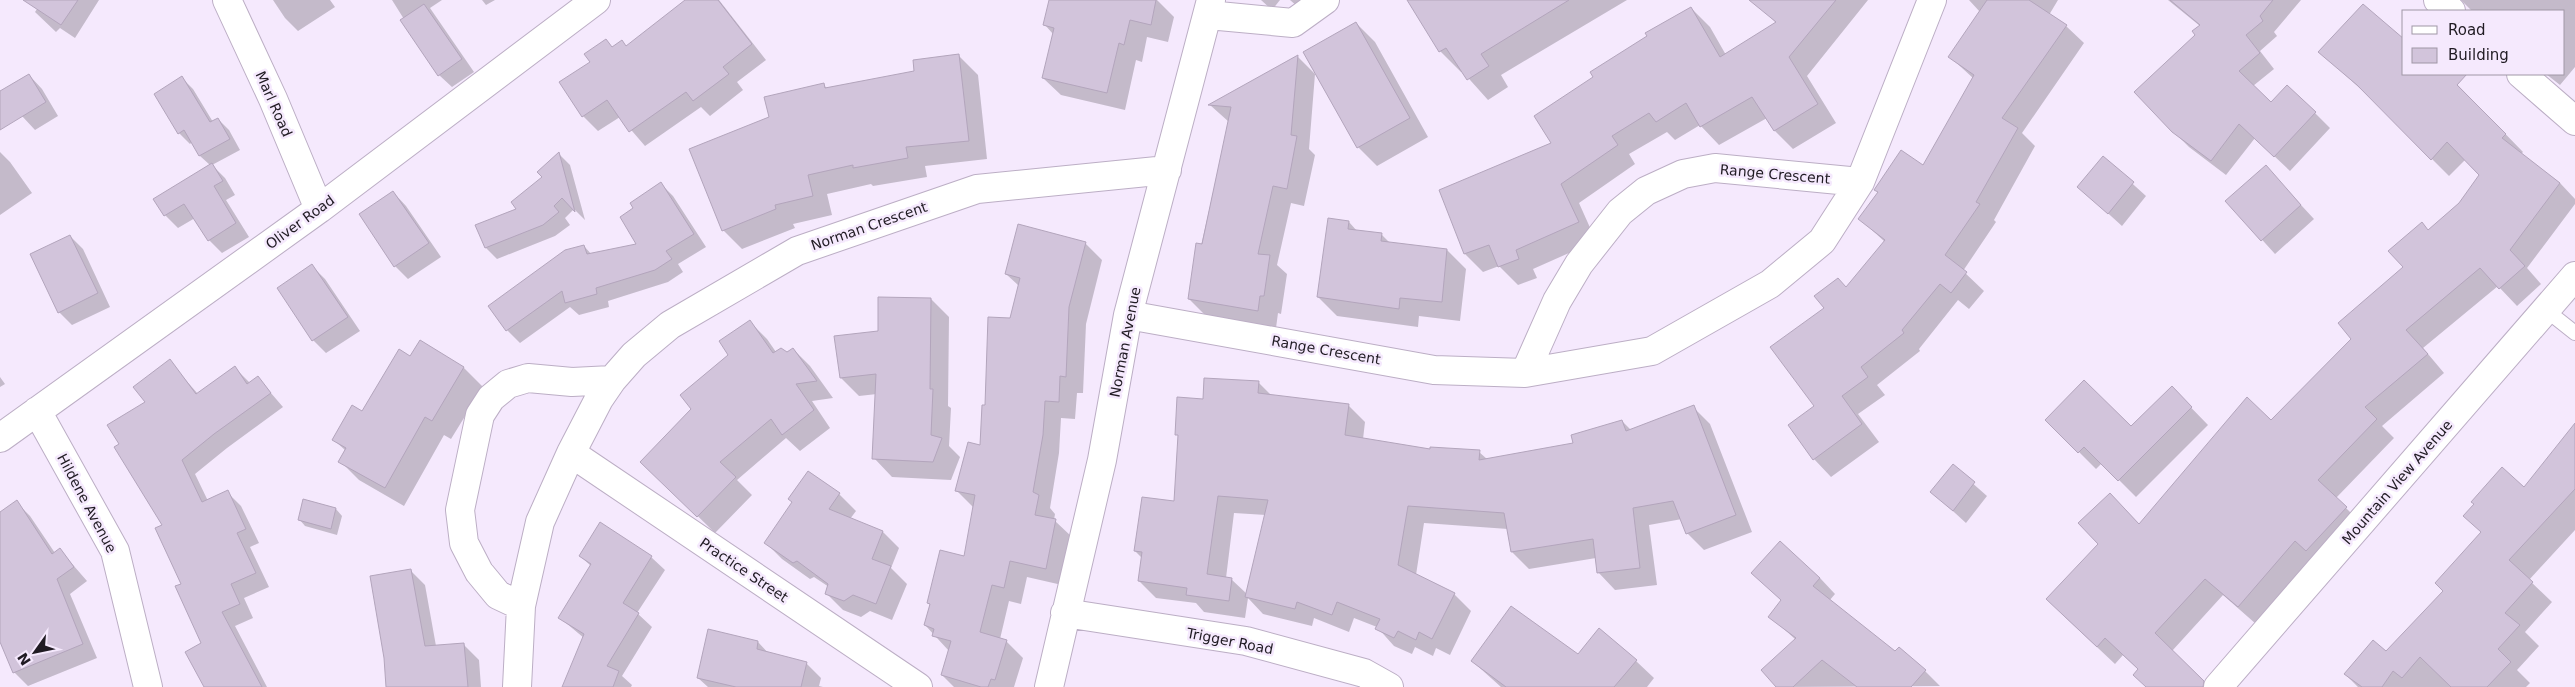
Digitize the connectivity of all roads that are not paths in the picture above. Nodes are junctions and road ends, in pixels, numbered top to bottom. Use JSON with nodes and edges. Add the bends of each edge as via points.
{"nodes":[{"id":1,"x":226,"y":0,"type":"edge"},
{"id":2,"x":596,"y":0,"type":"edge"},
{"id":3,"x":1325,"y":0,"type":"edge"},
{"id":4,"x":1932,"y":0,"type":"edge"},
{"id":5,"x":2438,"y":0,"type":"edge"},
{"id":6,"x":1209,"y":7,"type":"edge"},
{"id":7,"x":2450,"y":10,"type":"edge"},
{"id":8,"x":2523,"y":75,"type":"edge"},
{"id":9,"x":2575,"y":121,"type":"edge"},
{"id":10,"x":1167,"y":170,"type":"junction"},
{"id":11,"x":1860,"y":182,"type":"junction"},
{"id":12,"x":319,"y":209,"type":"junction"},
{"id":13,"x":2575,"y":276,"type":"edge"},
{"id":14,"x":2546,"y":310,"type":"junction"},
{"id":15,"x":1128,"y":314,"type":"junction"},
{"id":16,"x":2575,"y":333,"type":"edge"},
{"id":17,"x":1525,"y":373,"type":"junction"},
{"id":18,"x":612,"y":380,"type":"junction"},
{"id":19,"x":37,"y":411,"type":"junction"},
{"id":20,"x":0,"y":438,"type":"edge"},
{"id":21,"x":571,"y":453,"type":"junction"},
{"id":22,"x":521,"y":606,"type":"junction"},
{"id":23,"x":1065,"y":613,"type":"junction"},
{"id":24,"x":148,"y":687,"type":"edge"},
{"id":25,"x":517,"y":687,"type":"edge"},
{"id":26,"x":918,"y":687,"type":"edge"},
{"id":27,"x":1049,"y":687,"type":"edge"},
{"id":28,"x":1389,"y":687,"type":"edge"},
{"id":29,"x":2218,"y":687,"type":"edge"}],
"edges":[{"from":1,"to":12,"type":"street","name":"Marl Road","via":[[273,99]]},
{"from":2,"to":12,"type":"street","name":"Oliver Road"},
{"from":3,"to":6,"type":"street","via":[[1293,23]]},
{"from":4,"to":11,"type":"street","name":"Range Crescent"},
{"from":5,"to":7,"type":"street"},
{"from":6,"to":10,"type":"street","name":"Norman Avenue"},
{"from":8,"to":9,"type":"street"},
{"from":10,"to":15,"type":"street","name":"Norman Avenue"},
{"from":10,"to":18,"type":"street","name":"Norman Crescent","via":[[976,189],[798,250],[670,325],[634,355]]},
{"from":11,"to":17,"type":"street","name":"Range Crescent","via":[[1822,241],[1770,284],[1652,351]]},
{"from":11,"to":17,"type":"street","name":"Range Crescent","via":[[1715,168],[1683,174],[1646,191],[1620,212],[1579,264],[1556,301]]},
{"from":12,"to":19,"type":"street","name":"Oliver Road"},
{"from":13,"to":14,"type":"street","name":"Mountain View Avenue"},
{"from":14,"to":16,"type":"lane"},
{"from":14,"to":29,"type":"street","name":"Mountain View Avenue"},
{"from":15,"to":17,"type":"street","name":"Range Crescent","via":[[1434,370]]},
{"from":15,"to":23,"type":"street","name":"Norman Avenue","via":[[1102,460]]},
{"from":18,"to":21,"type":"street","name":"Norman Crescent"},
{"from":18,"to":22,"type":"street","via":[[572,382],[528,378],[508,384],[491,398],[480,415],[460,510],[464,543],[479,572],[498,595]]},
{"from":19,"to":20,"type":"street","name":"Oliver Road"},
{"from":19,"to":24,"type":"street","name":"Hildene Avenue","via":[[115,551]]},
{"from":21,"to":22,"type":"street","name":"Norman Crescent","via":[[540,522]]},
{"from":21,"to":26,"type":"street","name":"Practice Street"},
{"from":22,"to":25,"type":"street","name":"Norman Crescent"},
{"from":23,"to":27,"type":"street","name":"Norman Avenue"},
{"from":23,"to":28,"type":"street","name":"Trigger Road","via":[[1246,641],[1364,673]]}]}
